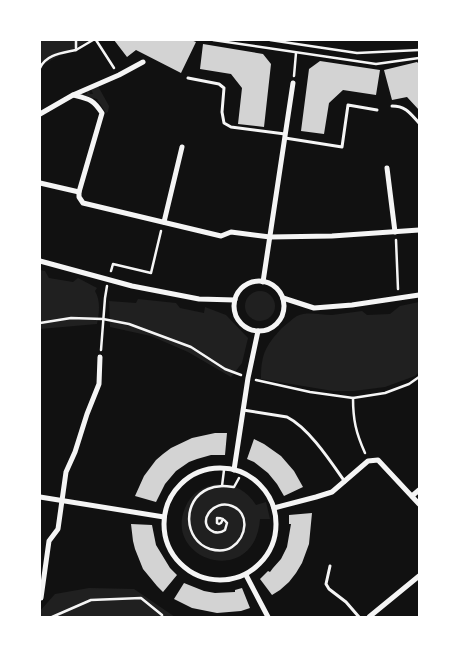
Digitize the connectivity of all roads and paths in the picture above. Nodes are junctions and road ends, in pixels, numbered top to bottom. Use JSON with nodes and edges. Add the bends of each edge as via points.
{"nodes":[{"id":1,"x":76,"y":40,"type":"edge"},
{"id":2,"x":94,"y":40,"type":"edge"},
{"id":3,"x":213,"y":40,"type":"edge"},
{"id":4,"x":270,"y":40,"type":"edge"},
{"id":5,"x":76,"y":50,"type":"junction"},
{"id":6,"x":419,"y":50,"type":"edge"},
{"id":7,"x":296,"y":53,"type":"junction"},
{"id":8,"x":419,"y":58,"type":"edge"},
{"id":9,"x":41,"y":60,"type":"edge"},
{"id":10,"x":143,"y":62,"type":"dead end"},
{"id":11,"x":40,"y":68,"type":"edge"},
{"id":12,"x":119,"y":75,"type":"junction"},
{"id":13,"x":188,"y":78,"type":"dead end"},
{"id":14,"x":293,"y":83,"type":"joint"},
{"id":15,"x":73,"y":95,"type":"junction"},
{"id":16,"x":392,"y":106,"type":"dead end"},
{"id":17,"x":377,"y":110,"type":"dead end"},
{"id":18,"x":40,"y":114,"type":"edge"},
{"id":19,"x":419,"y":123,"type":"edge"},
{"id":20,"x":285,"y":136,"type":"junction"},
{"id":21,"x":182,"y":147,"type":"dead end"},
{"id":22,"x":387,"y":168,"type":"dead end"},
{"id":23,"x":40,"y":183,"type":"edge"},
{"id":24,"x":79,"y":192,"type":"junction"},
{"id":25,"x":164,"y":222,"type":"junction"},
{"id":26,"x":419,"y":230,"type":"edge"},
{"id":27,"x":395,"y":232,"type":"junction"},
{"id":28,"x":270,"y":237,"type":"junction"},
{"id":29,"x":40,"y":261,"type":"edge"},
{"id":30,"x":263,"y":282,"type":"junction"},
{"id":31,"x":419,"y":295,"type":"edge"},
{"id":32,"x":283,"y":298,"type":"junction"},
{"id":33,"x":399,"y":298,"type":"junction"},
{"id":34,"x":235,"y":300,"type":"junction"},
{"id":35,"x":40,"y":322,"type":"edge"},
{"id":36,"x":258,"y":330,"type":"junction"},
{"id":37,"x":100,"y":357,"type":"dead end"},
{"id":38,"x":239,"y":374,"type":"dead end"},
{"id":39,"x":419,"y":377,"type":"edge"},
{"id":40,"x":260,"y":381,"type":"dead end"},
{"id":41,"x":353,"y":398,"type":"junction"},
{"id":42,"x":243,"y":410,"type":"junction"},
{"id":43,"x":368,"y":462,"type":"junction"},
{"id":44,"x":225,"y":468,"type":"junction"},
{"id":45,"x":234,"y":470,"type":"junction"},
{"id":46,"x":241,"y":472,"type":"junction"},
{"id":47,"x":345,"y":482,"type":"junction"},
{"id":48,"x":222,"y":486,"type":"junction"},
{"id":49,"x":419,"y":490,"type":"edge"},
{"id":50,"x":412,"y":496,"type":"junction"},
{"id":51,"x":40,"y":497,"type":"edge"},
{"id":52,"x":63,"y":501,"type":"junction"},
{"id":53,"x":419,"y":504,"type":"edge"},
{"id":54,"x":274,"y":508,"type":"junction"},
{"id":55,"x":164,"y":517,"type":"junction"},
{"id":56,"x":224,"y":519,"type":"dead end"},
{"id":57,"x":330,"y":566,"type":"dead end"},
{"id":58,"x":246,"y":575,"type":"junction"},
{"id":59,"x":419,"y":576,"type":"edge"},
{"id":60,"x":41,"y":598,"type":"edge"},
{"id":61,"x":52,"y":617,"type":"edge"},
{"id":62,"x":162,"y":617,"type":"edge"},
{"id":63,"x":268,"y":617,"type":"edge"},
{"id":64,"x":359,"y":617,"type":"edge"},
{"id":65,"x":369,"y":617,"type":"edge"}],
"edges":[{"from":1,"to":5,"type":"path"},
{"from":2,"to":5,"type":"path"},
{"from":2,"to":12,"type":"path"},
{"from":3,"to":7,"type":"path"},
{"from":4,"to":6,"type":"path","via":[[357,53]]},
{"from":5,"to":9,"type":"path"},
{"from":7,"to":8,"type":"path","via":[[376,64]]},
{"from":7,"to":14,"type":"path"},
{"from":9,"to":11,"type":"path"},
{"from":10,"to":12,"type":"street"},
{"from":12,"to":15,"type":"street"},
{"from":13,"to":20,"type":"lane","via":[[219,84],[224,88],[224,123]]},
{"from":14,"to":20,"type":"street"},
{"from":15,"to":18,"type":"street"},
{"from":15,"to":24,"type":"street","via":[[96,103],[102,113]]},
{"from":16,"to":19,"type":"lane","via":[[408,111]]},
{"from":17,"to":20,"type":"lane","via":[[348,105],[342,147]]},
{"from":20,"to":28,"type":"street"},
{"from":21,"to":25,"type":"street"},
{"from":22,"to":27,"type":"street"},
{"from":23,"to":24,"type":"street"},
{"from":24,"to":25,"type":"street","via":[[78,197],[83,203]]},
{"from":25,"to":28,"type":"street","via":[[221,236],[231,232]]},
{"from":26,"to":27,"type":"street"},
{"from":27,"to":28,"type":"street"},
{"from":27,"to":33,"type":"path"},
{"from":28,"to":30,"type":"street"},
{"from":29,"to":34,"type":"street","via":[[190,298]]},
{"from":30,"to":32,"type":"street","via":[[275,287]]},
{"from":30,"to":34,"type":"street","via":[[248,283]]},
{"from":31,"to":33,"type":"street"},
{"from":32,"to":33,"type":"street","via":[[314,308]]},
{"from":32,"to":36,"type":"street","via":[[279,321],[266,330]]},
{"from":34,"to":36,"type":"street","via":[[239,320],[244,326]]},
{"from":35,"to":38,"type":"path","via":[[103,318],[129,324],[191,346],[225,369]]},
{"from":36,"to":42,"type":"street"},
{"from":37,"to":52,"type":"street","via":[[99,384],[66,472]]},
{"from":39,"to":41,"type":"path","via":[[385,393]]},
{"from":40,"to":41,"type":"path"},
{"from":41,"to":43,"type":"path","via":[[357,434]]},
{"from":42,"to":45,"type":"street"},
{"from":42,"to":47,"type":"lane","via":[[294,420]]},
{"from":43,"to":47,"type":"street"},
{"from":43,"to":50,"type":"street","via":[[378,460]]},
{"from":44,"to":45,"type":"street"},
{"from":44,"to":48,"type":"path"},
{"from":44,"to":55,"type":"street","via":[[208,469],[179,486],[169,500]]},
{"from":45,"to":46,"type":"street"},
{"from":46,"to":48,"type":"path","via":[[234,487]]},
{"from":46,"to":54,"type":"street","via":[[262,487]]},
{"from":47,"to":54,"type":"street","via":[[327,494]]},
{"from":48,"to":56,"type":"path","via":[[208,489],[198,497],[188,516],[191,532],[201,544],[220,550],[233,546],[244,531],[243,517],[229,505],[222,504],[210,510],[206,521],[217,533],[227,527]]},
{"from":49,"to":50,"type":"street"},
{"from":50,"to":53,"type":"street"},
{"from":51,"to":52,"type":"street"},
{"from":52,"to":55,"type":"street"},
{"from":52,"to":60,"type":"street","via":[[58,529],[49,541]]},
{"from":54,"to":58,"type":"street","via":[[277,528],[272,547],[261,563]]},
{"from":55,"to":58,"type":"street","via":[[171,551],[181,565],[195,575],[229,580]]},
{"from":57,"to":64,"type":"lane","via":[[326,584]]},
{"from":58,"to":63,"type":"street"},
{"from":59,"to":65,"type":"street"},
{"from":61,"to":62,"type":"path","via":[[91,600],[141,598]]}]}
